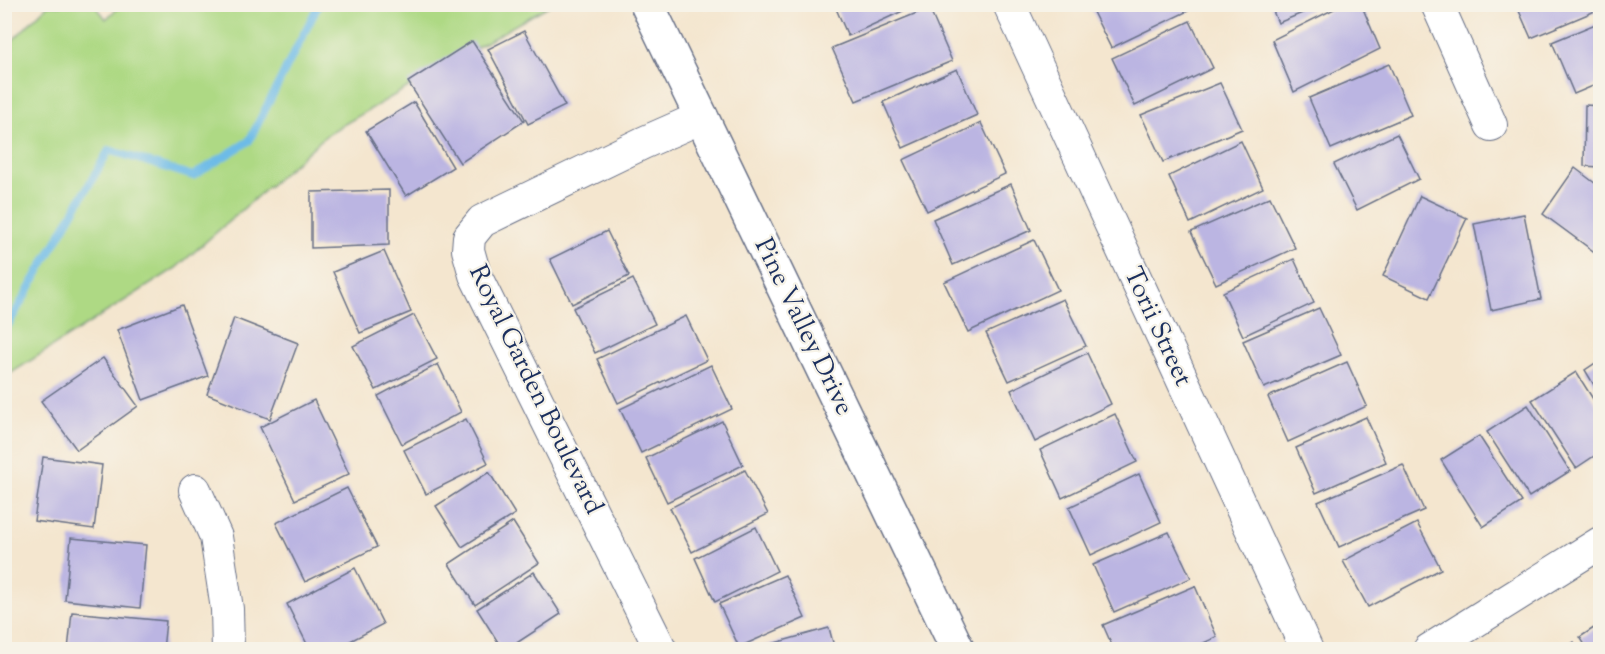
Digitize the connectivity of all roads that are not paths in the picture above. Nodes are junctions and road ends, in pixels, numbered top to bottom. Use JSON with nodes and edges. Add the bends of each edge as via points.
{"nodes":[{"id":1,"x":647,"y":4,"type":"edge"},
{"id":2,"x":1009,"y":4,"type":"edge"},
{"id":3,"x":1437,"y":4,"type":"edge"},
{"id":4,"x":702,"y":117,"type":"junction"},
{"id":5,"x":1491,"y":125,"type":"dead end"},
{"id":6,"x":195,"y":490,"type":"dead end"},
{"id":7,"x":1600,"y":543,"type":"edge"},
{"id":8,"x":228,"y":650,"type":"edge"},
{"id":9,"x":661,"y":650,"type":"edge"},
{"id":10,"x":958,"y":650,"type":"edge"},
{"id":11,"x":1307,"y":650,"type":"edge"},
{"id":12,"x":1429,"y":650,"type":"edge"}],
"edges":[{"from":1,"to":4,"type":"main road","name":"Pine Valley Drive"},
{"from":2,"to":11,"type":"street","name":"Torii Street"},
{"from":3,"to":5,"type":"street"},
{"from":4,"to":9,"type":"street","name":"Royal Garden Boulevard","via":[[482,221],[469,237],[468,250],[475,275]]},
{"from":4,"to":10,"type":"main road","name":"Pine Valley Drive"},
{"from":6,"to":8,"type":"street","via":[[216,537],[227,609]]},
{"from":7,"to":12,"type":"street"}]}
